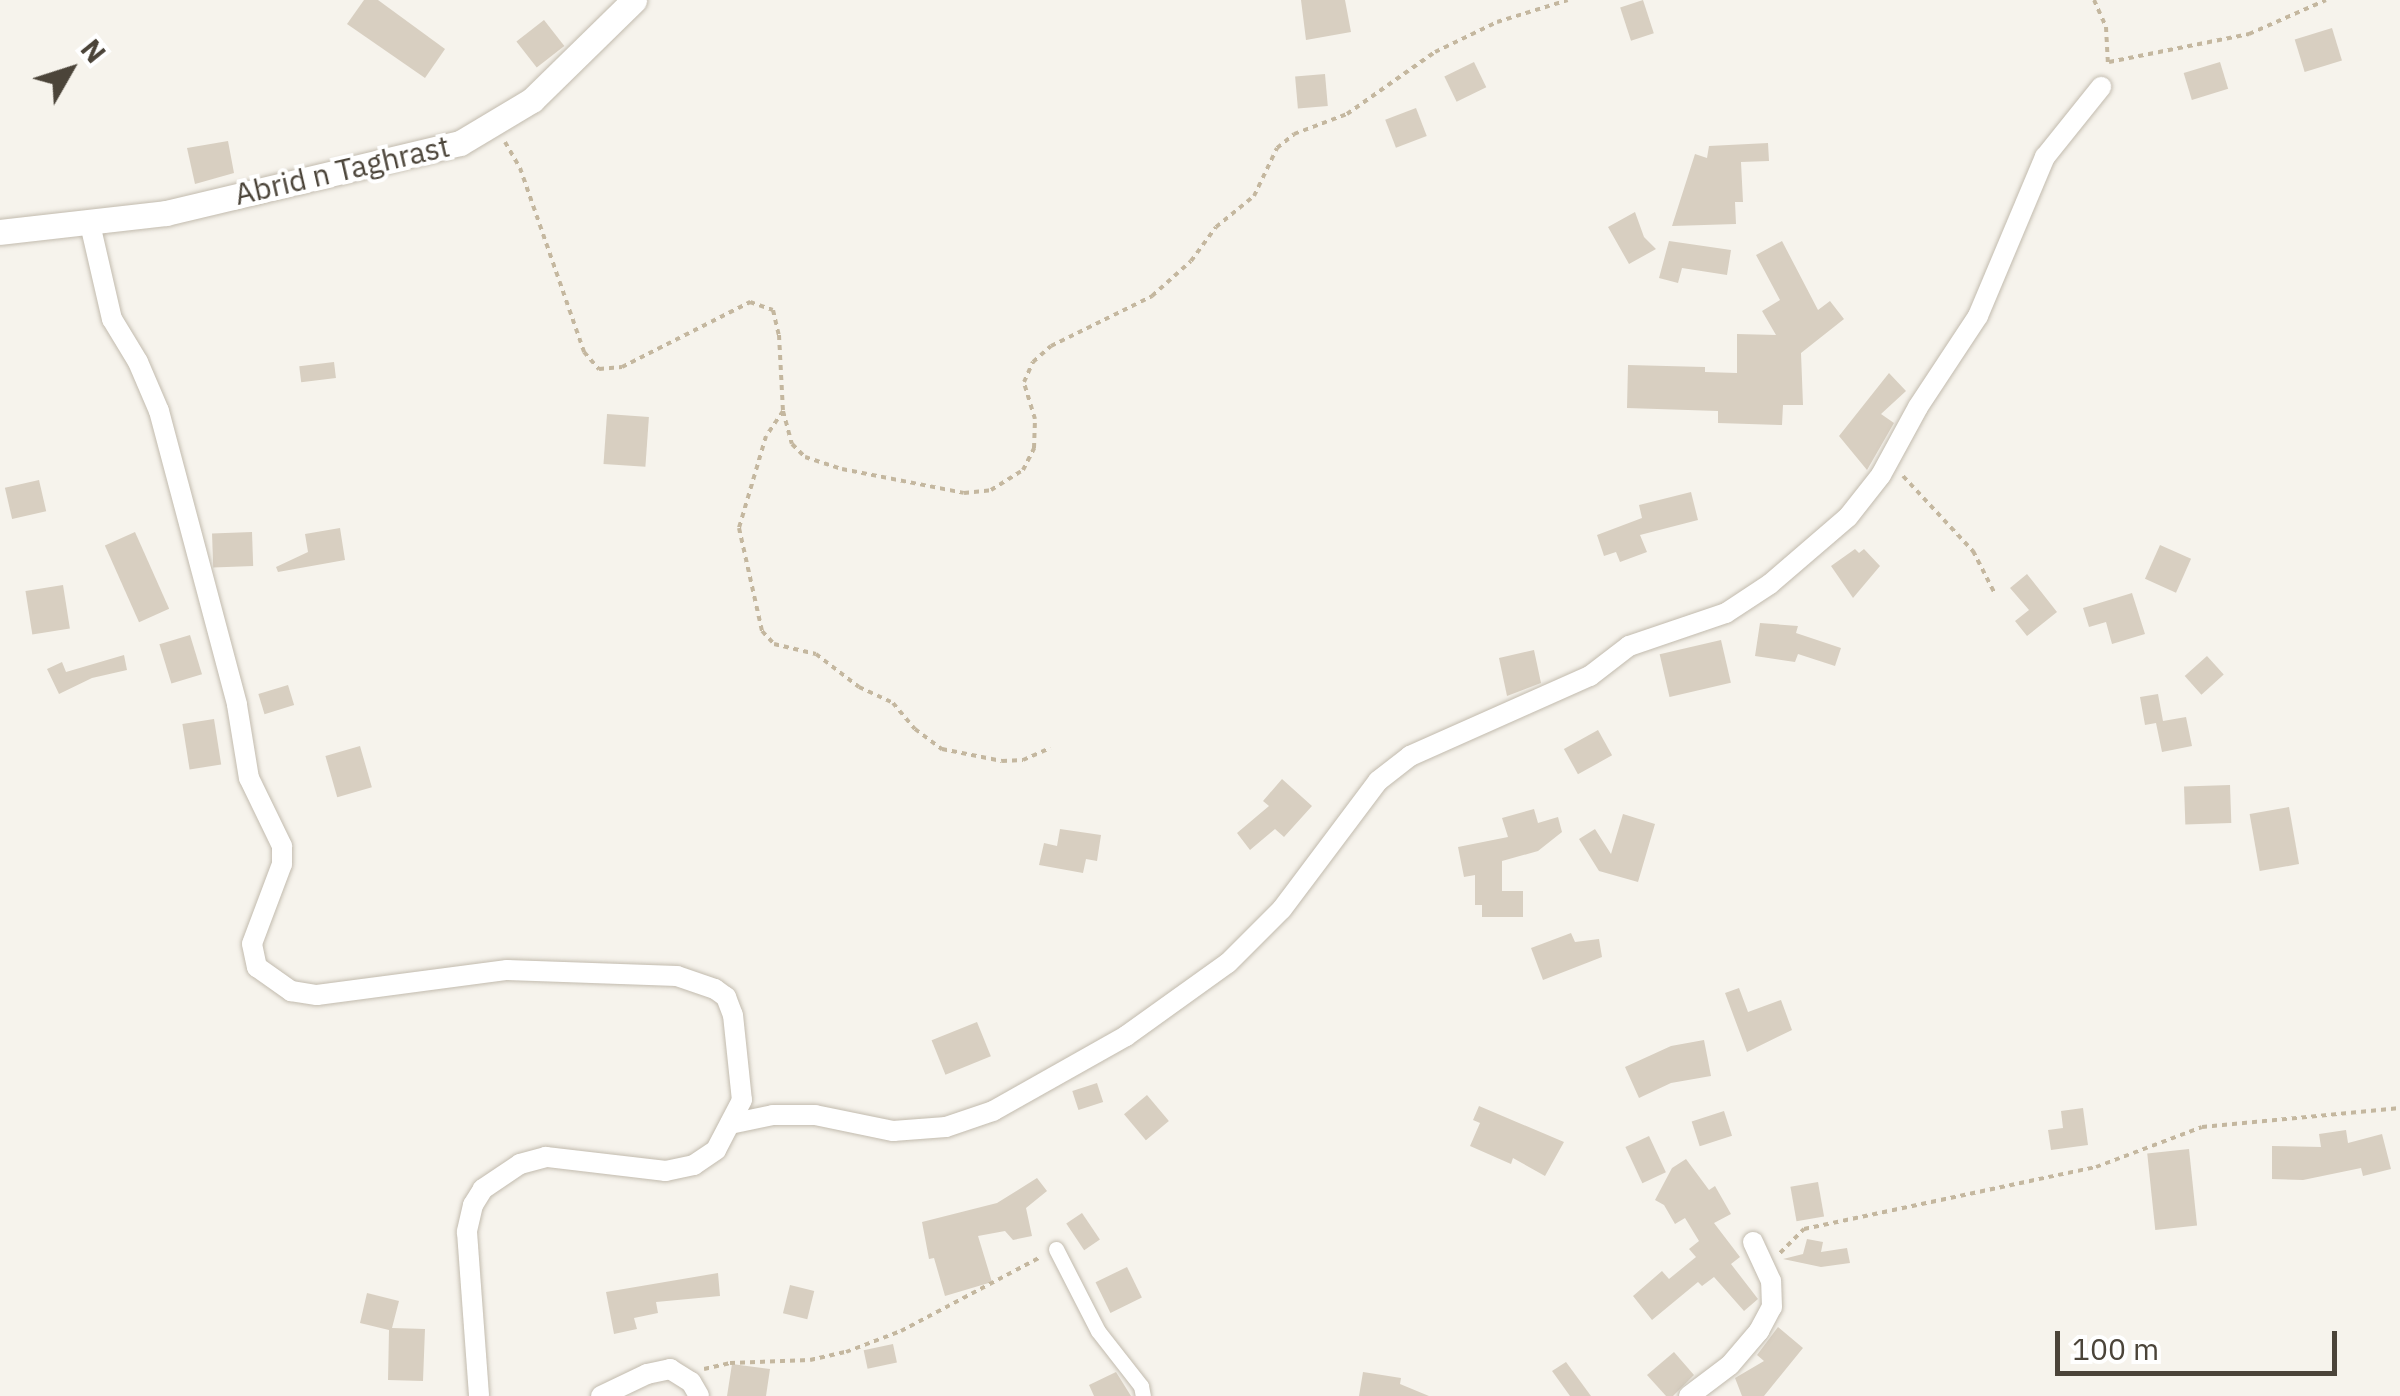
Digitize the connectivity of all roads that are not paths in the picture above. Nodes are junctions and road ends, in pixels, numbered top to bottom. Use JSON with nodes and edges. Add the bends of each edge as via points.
{"nodes":[{"id":1,"x":634,"y":0,"type":"edge"},
{"id":2,"x":2101,"y":88,"type":"road end"},
{"id":3,"x":90,"y":224,"type":"junction"},
{"id":4,"x":0,"y":232,"type":"edge"},
{"id":5,"x":730,"y":1124,"type":"junction"},
{"id":6,"x":1753,"y":1242,"type":"dead end"},
{"id":7,"x":1056,"y":1249,"type":"road end"},
{"id":8,"x":1779,"y":1255,"type":"road end"},
{"id":9,"x":1771,"y":1282,"type":"junction"},
{"id":10,"x":479,"y":1396,"type":"edge"},
{"id":11,"x":602,"y":1396,"type":"edge"},
{"id":12,"x":699,"y":1396,"type":"edge"},
{"id":13,"x":1143,"y":1396,"type":"edge"},
{"id":14,"x":1689,"y":1396,"type":"edge"}],
"edges":[{"from":1,"to":3,"type":"street","name":"Abrid n Taghrast","via":[[532,100],[460,143]]},
{"from":2,"to":5,"type":"street","via":[[2045,157],[1978,316],[1887,465],[1848,518],[1770,584],[1726,614],[1628,646],[1590,676],[1410,756],[1378,781],[1282,909],[1228,963],[1126,1036],[993,1111],[946,1127],[893,1130],[815,1115]]},
{"from":3,"to":4,"type":"street","name":"Abrid n Taghrast"},
{"from":3,"to":5,"type":"street","via":[[112,319],[158,411],[237,705],[249,778],[282,846],[282,864],[252,944],[256,967],[292,990],[317,995],[507,970],[614,971],[704,982],[726,998],[739,1046],[742,1100]]},
{"from":5,"to":10,"type":"street","via":[[716,1150],[694,1165],[666,1171],[546,1157],[520,1164],[483,1190],[467,1232]]},
{"from":6,"to":9,"type":"street"},
{"from":7,"to":13,"type":"street","via":[[1098,1332]]},
{"from":8,"to":9,"type":"street"},
{"from":9,"to":14,"type":"street","via":[[1772,1307],[1760,1331]]},
{"from":11,"to":12,"type":"street","via":[[662,1370],[679,1372]]}]}
